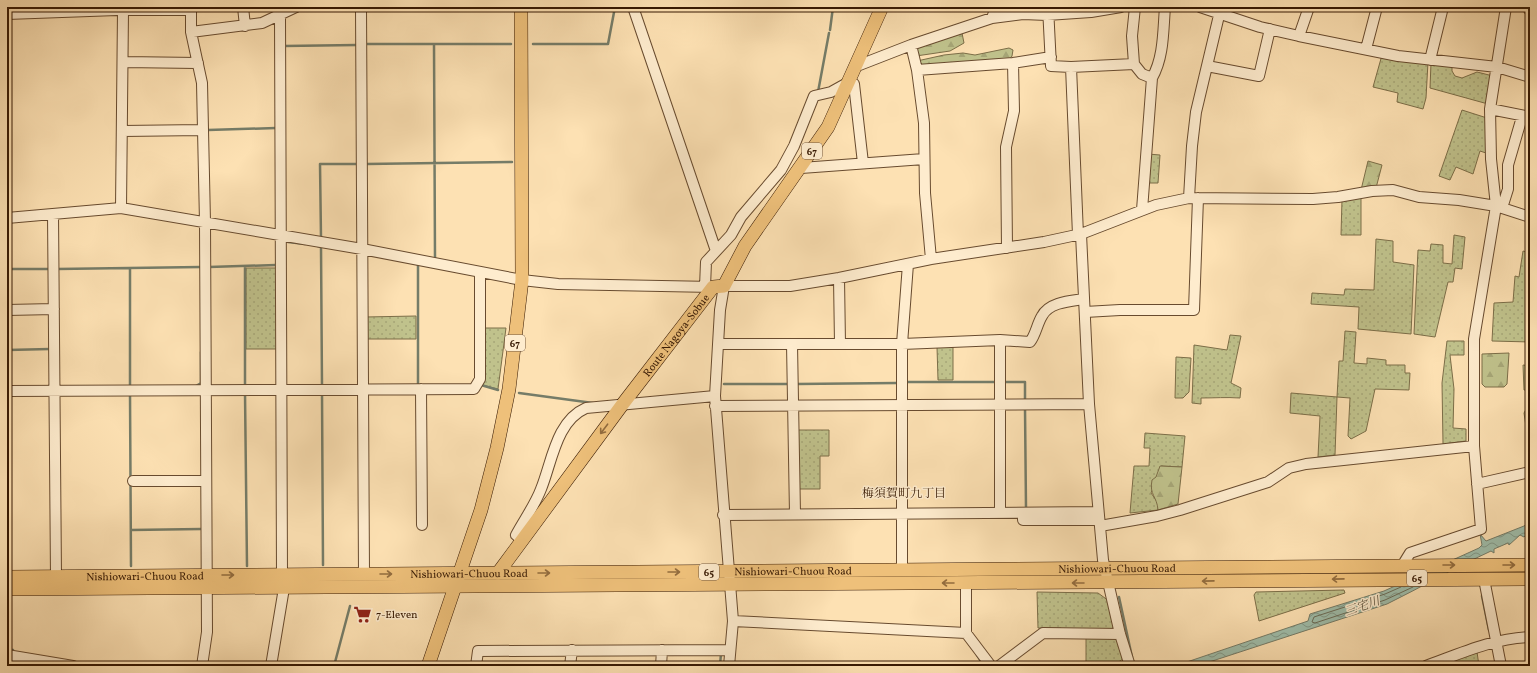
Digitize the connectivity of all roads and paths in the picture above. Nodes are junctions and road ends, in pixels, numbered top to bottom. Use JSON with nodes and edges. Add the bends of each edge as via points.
{"nodes":[{"id":1,"x":243,"y":7,"type":"edge"},
{"id":2,"x":296,"y":7,"type":"edge"},
{"id":3,"x":361,"y":7,"type":"edge"},
{"id":4,"x":521,"y":7,"type":"edge"},
{"id":5,"x":633,"y":7,"type":"edge"},
{"id":6,"x":882,"y":7,"type":"edge"},
{"id":7,"x":996,"y":7,"type":"edge"},
{"id":8,"x":1121,"y":7,"type":"edge"},
{"id":9,"x":1135,"y":7,"type":"edge"},
{"id":10,"x":1165,"y":7,"type":"edge"},
{"id":11,"x":1200,"y":7,"type":"edge"},
{"id":12,"x":1309,"y":7,"type":"edge"},
{"id":13,"x":1377,"y":7,"type":"edge"},
{"id":14,"x":1443,"y":7,"type":"edge"},
{"id":15,"x":1506,"y":7,"type":"edge"},
{"id":16,"x":1527,"y":7,"type":"edge"},
{"id":17,"x":190,"y":8,"type":"edge"},
{"id":18,"x":119,"y":9,"type":"edge"},
{"id":19,"x":42,"y":10,"type":"edge"},
{"id":20,"x":1220,"y":10,"type":"edge"},
{"id":21,"x":1048,"y":11,"type":"edge"},
{"id":22,"x":1530,"y":11,"type":"edge"},
{"id":23,"x":7,"y":14,"type":"edge"},
{"id":24,"x":280,"y":16,"type":"junction"},
{"id":25,"x":992,"y":18,"type":"junction"},
{"id":26,"x":245,"y":26,"type":"junction"},
{"id":27,"x":1270,"y":29,"type":"junction"},
{"id":28,"x":192,"y":32,"type":"junction"},
{"id":29,"x":1300,"y":36,"type":"junction"},
{"id":30,"x":911,"y":45,"type":"junction"},
{"id":31,"x":1366,"y":49,"type":"junction"},
{"id":32,"x":1051,"y":57,"type":"junction"},
{"id":33,"x":1430,"y":60,"type":"junction"},
{"id":34,"x":123,"y":62,"type":"junction"},
{"id":35,"x":198,"y":63,"type":"junction"},
{"id":36,"x":1013,"y":63,"type":"junction"},
{"id":37,"x":1134,"y":64,"type":"junction"},
{"id":38,"x":856,"y":66,"type":"junction"},
{"id":39,"x":1207,"y":66,"type":"junction"},
{"id":40,"x":1071,"y":67,"type":"junction"},
{"id":41,"x":1497,"y":67,"type":"junction"},
{"id":42,"x":917,"y":70,"type":"junction"},
{"id":43,"x":1529,"y":74,"type":"edge"},
{"id":44,"x":1152,"y":78,"type":"junction"},
{"id":45,"x":849,"y":82,"type":"junction"},
{"id":46,"x":1490,"y":110,"type":"junction"},
{"id":47,"x":1526,"y":117,"type":"edge"},
{"id":48,"x":203,"y":130,"type":"junction"},
{"id":49,"x":122,"y":131,"type":"junction"},
{"id":50,"x":924,"y":159,"type":"junction"},
{"id":51,"x":863,"y":163,"type":"junction"},
{"id":52,"x":801,"y":168,"type":"junction"},
{"id":53,"x":1194,"y":198,"type":"junction"},
{"id":54,"x":1499,"y":207,"type":"junction"},
{"id":55,"x":121,"y":208,"type":"junction"},
{"id":56,"x":1142,"y":210,"type":"junction"},
{"id":57,"x":53,"y":214,"type":"junction"},
{"id":58,"x":7,"y":218,"type":"edge"},
{"id":59,"x":1530,"y":218,"type":"edge"},
{"id":60,"x":206,"y":222,"type":"junction"},
{"id":61,"x":1079,"y":234,"type":"junction"},
{"id":62,"x":281,"y":235,"type":"junction"},
{"id":63,"x":1007,"y":248,"type":"junction"},
{"id":64,"x":362,"y":249,"type":"junction"},
{"id":65,"x":716,"y":251,"type":"junction"},
{"id":66,"x":931,"y":258,"type":"junction"},
{"id":67,"x":908,"y":264,"type":"junction"},
{"id":68,"x":480,"y":272,"type":"junction"},
{"id":69,"x":839,"y":278,"type":"junction"},
{"id":70,"x":522,"y":280,"type":"junction"},
{"id":71,"x":714,"y":287,"type":"junction"},
{"id":72,"x":1084,"y":299,"type":"junction"},
{"id":73,"x":54,"y":309,"type":"junction"},
{"id":74,"x":7,"y":310,"type":"edge"},
{"id":75,"x":1085,"y":312,"type":"junction"},
{"id":76,"x":1000,"y":340,"type":"junction"},
{"id":77,"x":718,"y":344,"type":"junction"},
{"id":78,"x":792,"y":344,"type":"junction"},
{"id":79,"x":840,"y":344,"type":"junction"},
{"id":80,"x":902,"y":344,"type":"junction"},
{"id":81,"x":421,"y":389,"type":"junction"},
{"id":82,"x":281,"y":390,"type":"junction"},
{"id":83,"x":362,"y":390,"type":"junction"},
{"id":84,"x":7,"y":391,"type":"edge"},
{"id":85,"x":54,"y":391,"type":"junction"},
{"id":86,"x":206,"y":391,"type":"junction"},
{"id":87,"x":715,"y":401,"type":"junction"},
{"id":88,"x":1089,"y":404,"type":"junction"},
{"id":89,"x":622,"y":405,"type":"junction"},
{"id":90,"x":902,"y":405,"type":"junction"},
{"id":91,"x":1000,"y":405,"type":"junction"},
{"id":92,"x":793,"y":406,"type":"junction"},
{"id":93,"x":1474,"y":446,"type":"junction"},
{"id":94,"x":1530,"y":472,"type":"edge"},
{"id":95,"x":133,"y":481,"type":"dead end"},
{"id":96,"x":206,"y":481,"type":"junction"},
{"id":97,"x":1477,"y":484,"type":"junction"},
{"id":98,"x":1000,"y":513,"type":"junction"},
{"id":99,"x":795,"y":514,"type":"junction"},
{"id":100,"x":902,"y":514,"type":"junction"},
{"id":101,"x":723,"y":515,"type":"junction"},
{"id":102,"x":1099,"y":520,"type":"junction"},
{"id":103,"x":422,"y":525,"type":"dead end"},
{"id":104,"x":522,"y":540,"type":"junction"},
{"id":105,"x":1530,"y":565,"type":"edge"},
{"id":106,"x":1406,"y":566,"type":"junction"},
{"id":107,"x":1105,"y":570,"type":"junction"},
{"id":108,"x":902,"y":571,"type":"junction"},
{"id":109,"x":459,"y":573,"type":"junction"},
{"id":110,"x":498,"y":573,"type":"junction"},
{"id":111,"x":364,"y":574,"type":"junction"},
{"id":112,"x":7,"y":577,"type":"edge"},
{"id":113,"x":56,"y":577,"type":"junction"},
{"id":114,"x":730,"y":578,"type":"junction"},
{"id":115,"x":1484,"y":579,"type":"junction"},
{"id":116,"x":1530,"y":579,"type":"edge"},
{"id":117,"x":207,"y":581,"type":"junction"},
{"id":118,"x":283,"y":581,"type":"junction"},
{"id":119,"x":966,"y":583,"type":"junction"},
{"id":120,"x":1108,"y":583,"type":"junction"},
{"id":121,"x":455,"y":587,"type":"junction"},
{"id":122,"x":7,"y":589,"type":"edge"},
{"id":123,"x":733,"y":621,"type":"junction"},
{"id":124,"x":966,"y":633,"type":"junction"},
{"id":125,"x":1120,"y":634,"type":"junction"},
{"id":126,"x":1530,"y":637,"type":"edge"},
{"id":127,"x":1496,"y":642,"type":"junction"},
{"id":128,"x":572,"y":650,"type":"junction"},
{"id":129,"x":662,"y":650,"type":"junction"},
{"id":130,"x":725,"y":650,"type":"junction"},
{"id":131,"x":7,"y":655,"type":"edge"},
{"id":132,"x":46,"y":664,"type":"edge"},
{"id":133,"x":73,"y":666,"type":"edge"},
{"id":134,"x":202,"y":666,"type":"edge"},
{"id":135,"x":271,"y":666,"type":"edge"},
{"id":136,"x":428,"y":666,"type":"edge"},
{"id":137,"x":476,"y":666,"type":"edge"},
{"id":138,"x":570,"y":666,"type":"edge"},
{"id":139,"x":661,"y":666,"type":"edge"},
{"id":140,"x":729,"y":666,"type":"edge"},
{"id":141,"x":991,"y":666,"type":"edge"},
{"id":142,"x":999,"y":666,"type":"edge"},
{"id":143,"x":1130,"y":666,"type":"edge"},
{"id":144,"x":1426,"y":666,"type":"edge"},
{"id":145,"x":1501,"y":666,"type":"edge"}],
"edges":[{"from":1,"to":26,"type":"street"},
{"from":2,"to":24,"type":"street"},
{"from":3,"to":64,"type":"street"},
{"from":4,"to":70,"type":"main road","number":"67"},
{"from":5,"to":65,"type":"street"},
{"from":6,"to":38,"type":"main road","name":"Route Nagoya-Sobue","number":"67"},
{"from":7,"to":25,"type":"street"},
{"from":8,"to":21,"type":"street","via":[[1091,12]]},
{"from":9,"to":37,"type":"street","via":[[1132,36]]},
{"from":10,"to":44,"type":"street","via":[[1158,68]]},
{"from":11,"to":20,"type":"street"},
{"from":12,"to":29,"type":"street"},
{"from":13,"to":31,"type":"street"},
{"from":14,"to":33,"type":"street"},
{"from":15,"to":41,"type":"street"},
{"from":16,"to":22,"type":"street"},
{"from":17,"to":18,"type":"street"},
{"from":17,"to":28,"type":"street"},
{"from":18,"to":19,"type":"street"},
{"from":18,"to":34,"type":"street"},
{"from":19,"to":23,"type":"street"},
{"from":20,"to":27,"type":"street"},
{"from":20,"to":39,"type":"street"},
{"from":21,"to":25,"type":"street"},
{"from":21,"to":32,"type":"street"},
{"from":24,"to":26,"type":"street"},
{"from":24,"to":62,"type":"street"},
{"from":25,"to":30,"type":"street"},
{"from":26,"to":28,"type":"street"},
{"from":27,"to":29,"type":"street"},
{"from":27,"to":39,"type":"street","via":[[1259,76]]},
{"from":28,"to":35,"type":"street"},
{"from":29,"to":31,"type":"street"},
{"from":30,"to":38,"type":"street"},
{"from":30,"to":42,"type":"street"},
{"from":31,"to":33,"type":"street"},
{"from":32,"to":36,"type":"street"},
{"from":32,"to":40,"type":"street","via":[[1051,66]]},
{"from":33,"to":41,"type":"street"},
{"from":34,"to":35,"type":"street"},
{"from":34,"to":49,"type":"street"},
{"from":35,"to":48,"type":"street","via":[[202,83]]},
{"from":36,"to":42,"type":"street"},
{"from":36,"to":63,"type":"street","via":[[1014,111],[1006,147]]},
{"from":37,"to":40,"type":"street"},
{"from":37,"to":44,"type":"street","via":[[1142,74]]},
{"from":38,"to":45,"type":"main road","name":"Route Nagoya-Sobue","number":"67"},
{"from":39,"to":53,"type":"street","via":[[1195,119],[1192,146]]},
{"from":40,"to":61,"type":"street"},
{"from":41,"to":43,"type":"street"},
{"from":41,"to":46,"type":"street"},
{"from":42,"to":50,"type":"street","via":[[924,123]]},
{"from":44,"to":56,"type":"street"},
{"from":45,"to":51,"type":"street","via":[[854,84]]},
{"from":45,"to":52,"type":"main road","name":"Route Nagoya-Sobue","number":"67","via":[[828,127]]},
{"from":45,"to":65,"type":"street","via":[[831,92],[814,96],[794,146],[781,170]]},
{"from":46,"to":47,"type":"street"},
{"from":46,"to":54,"type":"street","via":[[1491,159]]},
{"from":47,"to":54,"type":"street","via":[[1508,165],[1508,189]]},
{"from":48,"to":49,"type":"street"},
{"from":48,"to":60,"type":"street"},
{"from":49,"to":55,"type":"street"},
{"from":50,"to":51,"type":"street"},
{"from":50,"to":66,"type":"street"},
{"from":51,"to":52,"type":"street"},
{"from":52,"to":71,"type":"main road","name":"Route Nagoya-Sobue","number":"67"},
{"from":53,"to":54,"type":"street","via":[[1313,199],[1393,190],[1419,197]]},
{"from":53,"to":56,"type":"street"},
{"from":53,"to":75,"type":"street","via":[[1194,310]]},
{"from":54,"to":59,"type":"street"},
{"from":54,"to":93,"type":"street","via":[[1474,339]]},
{"from":55,"to":57,"type":"street"},
{"from":55,"to":60,"type":"street"},
{"from":56,"to":61,"type":"street"},
{"from":57,"to":58,"type":"street"},
{"from":57,"to":73,"type":"street"},
{"from":60,"to":62,"type":"street"},
{"from":60,"to":86,"type":"street"},
{"from":61,"to":63,"type":"street"},
{"from":61,"to":72,"type":"street"},
{"from":62,"to":64,"type":"street"},
{"from":62,"to":82,"type":"street"},
{"from":63,"to":66,"type":"street"},
{"from":64,"to":68,"type":"street"},
{"from":64,"to":83,"type":"street"},
{"from":65,"to":71,"type":"street","via":[[706,262]]},
{"from":66,"to":67,"type":"street"},
{"from":67,"to":69,"type":"street"},
{"from":67,"to":80,"type":"street"},
{"from":68,"to":70,"type":"street"},
{"from":68,"to":81,"type":"street","via":[[480,379],[474,389]]},
{"from":69,"to":71,"type":"street","via":[[790,286]]},
{"from":69,"to":79,"type":"street"},
{"from":70,"to":71,"type":"street","via":[[558,284]]},
{"from":70,"to":109,"type":"main road","number":"67","via":[[509,389],[497,448],[481,510]]},
{"from":71,"to":77,"type":"street","via":[[720,310]]},
{"from":71,"to":89,"type":"main road","name":"Route Nagoya-Sobue","number":"67"},
{"from":72,"to":75,"type":"street"},
{"from":72,"to":76,"type":"street","via":[[1056,304],[1046,310],[1030,342]]},
{"from":73,"to":74,"type":"street"},
{"from":73,"to":85,"type":"street"},
{"from":75,"to":88,"type":"street"},
{"from":76,"to":80,"type":"street"},
{"from":76,"to":91,"type":"street"},
{"from":77,"to":78,"type":"street"},
{"from":77,"to":87,"type":"street"},
{"from":78,"to":79,"type":"street"},
{"from":78,"to":92,"type":"street"},
{"from":79,"to":80,"type":"street"},
{"from":80,"to":90,"type":"street"},
{"from":81,"to":83,"type":"street"},
{"from":81,"to":103,"type":"street"},
{"from":82,"to":83,"type":"street"},
{"from":82,"to":86,"type":"street"},
{"from":82,"to":118,"type":"street"},
{"from":83,"to":111,"type":"street"},
{"from":84,"to":85,"type":"street"},
{"from":85,"to":86,"type":"street"},
{"from":85,"to":113,"type":"street"},
{"from":86,"to":96,"type":"street"},
{"from":87,"to":89,"type":"street"},
{"from":87,"to":92,"type":"street"},
{"from":87,"to":101,"type":"street"},
{"from":88,"to":91,"type":"street"},
{"from":88,"to":102,"type":"street"},
{"from":89,"to":104,"type":"main road","name":"Route Nagoya-Sobue","number":"67","one_way":true},
{"from":89,"to":104,"type":"street","via":[[586,408],[568,420],[540,490],[516,535]]},
{"from":90,"to":91,"type":"street"},
{"from":90,"to":92,"type":"street"},
{"from":90,"to":100,"type":"street"},
{"from":91,"to":98,"type":"street"},
{"from":92,"to":99,"type":"street"},
{"from":93,"to":97,"type":"street"},
{"from":93,"to":102,"type":"street","via":[[1306,464],[1289,468],[1268,482],[1180,510],[1156,516]]},
{"from":94,"to":97,"type":"street"},
{"from":95,"to":96,"type":"street"},
{"from":96,"to":117,"type":"street"},
{"from":97,"to":106,"type":"street","via":[[1481,529],[1410,553]]},
{"from":98,"to":100,"type":"street"},
{"from":98,"to":102,"type":"street"},
{"from":99,"to":100,"type":"street"},
{"from":99,"to":101,"type":"street"},
{"from":100,"to":108,"type":"street"},
{"from":101,"to":114,"type":"street"},
{"from":102,"to":107,"type":"street"},
{"from":104,"to":110,"type":"main road","name":"Route Nagoya-Sobue","number":"67"},
{"from":106,"to":105,"type":"main road","name":"Nishiowari-Chuou Road","number":"65","one_way":true},
{"from":106,"to":107,"type":"main road","name":"Nishiowari-Chuou Road","number":"65"},
{"from":107,"to":108,"type":"main road","name":"Nishiowari-Chuou Road","number":"65"},
{"from":107,"to":120,"type":"street"},
{"from":108,"to":114,"type":"main road","name":"Nishiowari-Chuou Road","number":"65"},
{"from":109,"to":110,"type":"main road","name":"Nishiowari-Chuou Road","number":"65"},
{"from":111,"to":109,"type":"main road","name":"Nishiowari-Chuou Road","number":"65","one_way":true},
{"from":109,"to":121,"type":"main road","number":"67"},
{"from":110,"to":114,"type":"main road","name":"Nishiowari-Chuou Road","number":"65","one_way":true},
{"from":111,"to":118,"type":"main road","name":"Nishiowari-Chuou Road","number":"65"},
{"from":112,"to":113,"type":"main road","name":"Nishiowari-Chuou Road","number":"65"},
{"from":113,"to":117,"type":"main road","name":"Nishiowari-Chuou Road","number":"65"},
{"from":119,"to":114,"type":"main road","name":"Nishiowari-Chuou Road","number":"65","one_way":true},
{"from":114,"to":121,"type":"main road","name":"Nishiowari-Chuou Road","number":"65"},
{"from":114,"to":123,"type":"street"},
{"from":115,"to":116,"type":"main road","name":"Nishiowari-Chuou Road","number":"65"},
{"from":115,"to":120,"type":"main road","name":"Nishiowari-Chuou Road","number":"65","one_way":true},
{"from":115,"to":127,"type":"street"},
{"from":117,"to":118,"type":"main road","name":"Nishiowari-Chuou Road","number":"65"},
{"from":117,"to":122,"type":"main road","name":"Nishiowari-Chuou Road","number":"65"},
{"from":117,"to":134,"type":"street","via":[[207,632]]},
{"from":118,"to":121,"type":"main road","name":"Nishiowari-Chuou Road","number":"65"},
{"from":118,"to":135,"type":"street"},
{"from":120,"to":119,"type":"main road","name":"Nishiowari-Chuou Road","number":"65","one_way":true},
{"from":119,"to":124,"type":"street"},
{"from":120,"to":125,"type":"street"},
{"from":121,"to":136,"type":"main road","number":"67"},
{"from":123,"to":124,"type":"street"},
{"from":123,"to":130,"type":"street"},
{"from":124,"to":141,"type":"street"},
{"from":125,"to":142,"type":"street","via":[[1043,633]]},
{"from":125,"to":143,"type":"street"},
{"from":126,"to":127,"type":"street"},
{"from":127,"to":144,"type":"street"},
{"from":127,"to":145,"type":"street"},
{"from":128,"to":129,"type":"street"},
{"from":128,"to":137,"type":"street","via":[[478,651]]},
{"from":128,"to":138,"type":"street"},
{"from":129,"to":130,"type":"street"},
{"from":129,"to":139,"type":"street"},
{"from":130,"to":140,"type":"street"},
{"from":131,"to":132,"type":"street"},
{"from":132,"to":133,"type":"street"}]}
